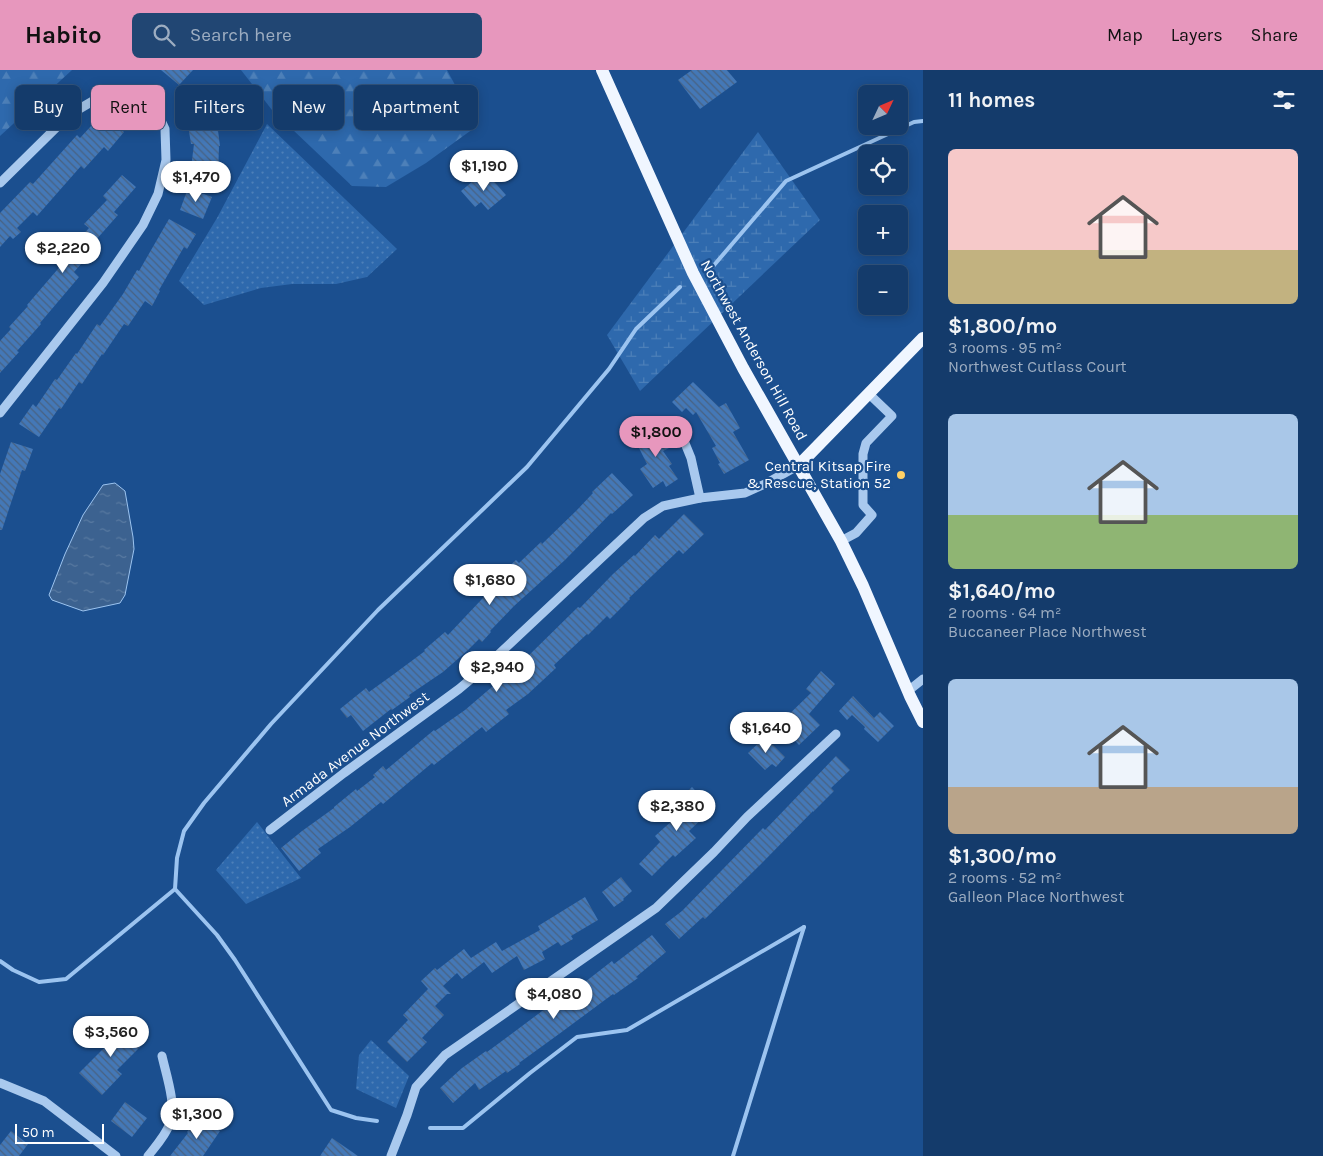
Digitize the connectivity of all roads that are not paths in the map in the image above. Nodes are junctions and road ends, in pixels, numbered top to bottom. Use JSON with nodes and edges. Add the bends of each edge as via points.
{"nodes":[{"id":1,"x":602,"y":70,"type":"edge"},
{"id":2,"x":0,"y":183,"type":"edge"},
{"id":3,"x":923,"y":338,"type":"edge"},
{"id":4,"x":868,"y":394,"type":"junction"},
{"id":5,"x":0,"y":414,"type":"edge"},
{"id":6,"x":680,"y":430,"type":"dead end"},
{"id":7,"x":799,"y":465,"type":"junction"},
{"id":8,"x":700,"y":498,"type":"junction"},
{"id":9,"x":841,"y":541,"type":"junction"},
{"id":10,"x":923,"y":679,"type":"edge"},
{"id":11,"x":908,"y":691,"type":"junction"},
{"id":12,"x":923,"y":722,"type":"edge"},
{"id":13,"x":836,"y":734,"type":"dead end"},
{"id":14,"x":270,"y":830,"type":"dead end"},
{"id":15,"x":162,"y":1056,"type":"dead end"},
{"id":16,"x":0,"y":1082,"type":"edge"},
{"id":17,"x":116,"y":1156,"type":"edge"},
{"id":18,"x":148,"y":1156,"type":"edge"},
{"id":19,"x":391,"y":1156,"type":"edge"}],
"edges":[{"from":1,"to":7,"type":"main road","name":"Northwest Anderson Hill Road","via":[[693,273]]},
{"from":2,"to":5,"type":"street","via":[[69,115],[103,95],[133,90],[145,95],[164,129],[166,160],[158,194],[143,225],[103,284]]},
{"from":3,"to":4,"type":"main road"},
{"from":4,"to":7,"type":"main road"},
{"from":4,"to":9,"type":"street","via":[[892,416],[866,443],[863,454],[863,505],[872,515],[856,533]]},
{"from":6,"to":8,"type":"street","via":[[692,458]]},
{"from":7,"to":8,"type":"street","name":"Armada Avenue Northwest","via":[[745,493]]},
{"from":7,"to":9,"type":"main road","name":"Northwest Anderson Hill Road"},
{"from":8,"to":14,"type":"street","name":"Armada Avenue Northwest","via":[[663,506],[644,518],[459,689]]},
{"from":9,"to":11,"type":"main road","name":"Northwest Anderson Hill Road"},
{"from":10,"to":11,"type":"street"},
{"from":11,"to":12,"type":"main road","name":"Northwest Anderson Hill Road"},
{"from":13,"to":19,"type":"street","via":[[656,908],[445,1056],[416,1086]]},
{"from":15,"to":18,"type":"street","via":[[172,1115],[167,1130]]},
{"from":16,"to":17,"type":"street","via":[[44,1101]]}]}
